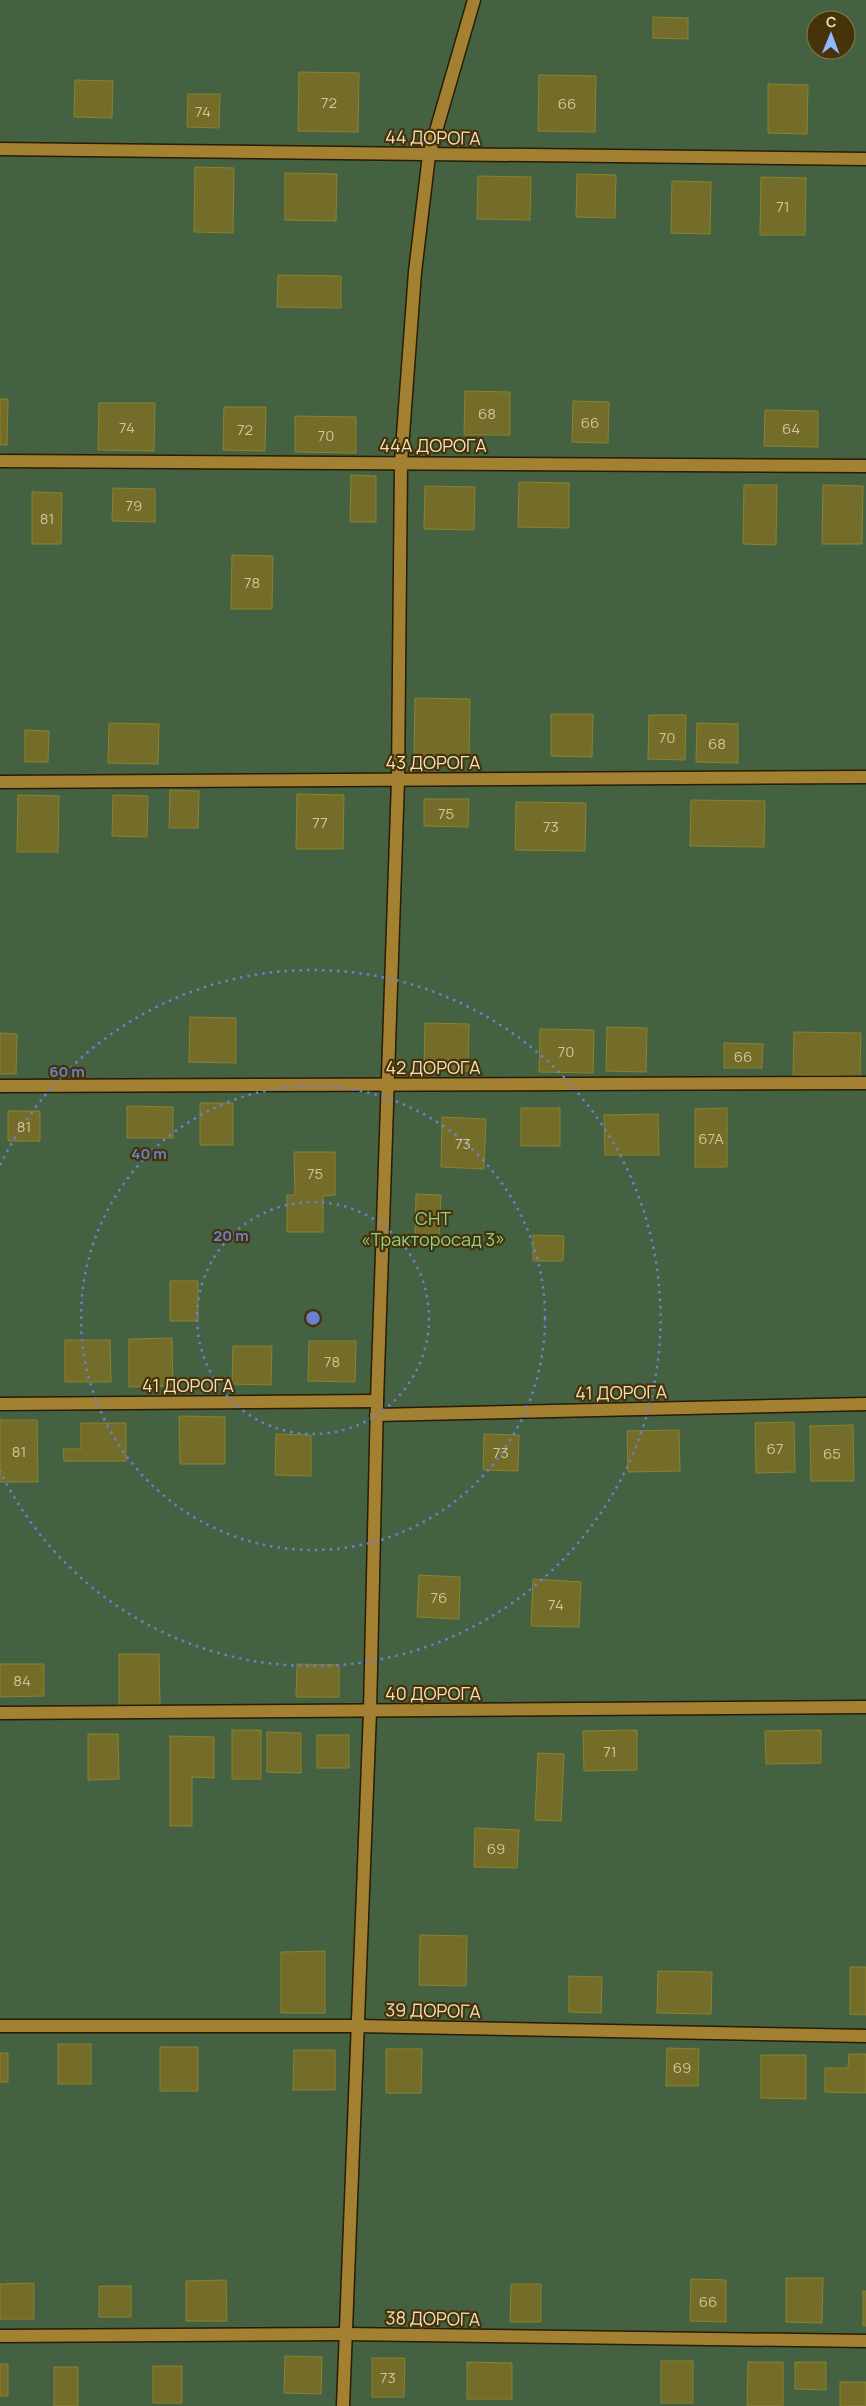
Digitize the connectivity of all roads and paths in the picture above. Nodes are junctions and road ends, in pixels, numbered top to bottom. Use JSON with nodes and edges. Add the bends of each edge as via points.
{"nodes":[{"id":1,"x":474,"y":0,"type":"edge"},
{"id":2,"x":0,"y":149,"type":"edge"},
{"id":3,"x":429,"y":155,"type":"junction"},
{"id":4,"x":866,"y":159,"type":"edge"},
{"id":5,"x":0,"y":461,"type":"edge"},
{"id":6,"x":401,"y":462,"type":"junction"},
{"id":7,"x":866,"y":466,"type":"edge"},
{"id":8,"x":866,"y":777,"type":"edge"},
{"id":9,"x":398,"y":780,"type":"junction"},
{"id":10,"x":0,"y":782,"type":"edge"},
{"id":11,"x":866,"y":1083,"type":"edge"},
{"id":12,"x":386,"y":1084,"type":"junction"},
{"id":13,"x":0,"y":1086,"type":"edge"},
{"id":14,"x":377,"y":1401,"type":"junction"},
{"id":15,"x":0,"y":1404,"type":"edge"},
{"id":16,"x":866,"y":1404,"type":"edge"},
{"id":17,"x":376,"y":1415,"type":"junction"},
{"id":18,"x":866,"y":1707,"type":"edge"},
{"id":19,"x":370,"y":1711,"type":"junction"},
{"id":20,"x":0,"y":1713,"type":"edge"},
{"id":21,"x":0,"y":2026,"type":"edge"},
{"id":22,"x":357,"y":2026,"type":"junction"},
{"id":23,"x":866,"y":2036,"type":"edge"},
{"id":24,"x":344,"y":2334,"type":"junction"},
{"id":25,"x":0,"y":2336,"type":"edge"},
{"id":26,"x":866,"y":2341,"type":"edge"},
{"id":27,"x":343,"y":2406,"type":"edge"}],
"edges":[{"from":1,"to":3,"type":"street"},
{"from":2,"to":3,"type":"street","name":"44 ДОРОГА"},
{"from":3,"to":4,"type":"street","name":"44 ДОРОГА"},
{"from":3,"to":6,"type":"street","via":[[415,272]]},
{"from":5,"to":6,"type":"street","name":"44А ДОРОГА"},
{"from":6,"to":7,"type":"street","name":"44А ДОРОГА"},
{"from":6,"to":9,"type":"street"},
{"from":8,"to":9,"type":"street","name":"43 ДОРОГА"},
{"from":9,"to":10,"type":"street","name":"43 ДОРОГА"},
{"from":9,"to":12,"type":"street"},
{"from":11,"to":12,"type":"street","name":"42 ДОРОГА"},
{"from":12,"to":13,"type":"street","name":"42 ДОРОГА"},
{"from":12,"to":14,"type":"street"},
{"from":14,"to":15,"type":"street","name":"41 ДОРОГА"},
{"from":14,"to":17,"type":"street"},
{"from":16,"to":17,"type":"street","name":"41 ДОРОГА"},
{"from":17,"to":19,"type":"street"},
{"from":18,"to":19,"type":"street","name":"40 ДОРОГА"},
{"from":19,"to":20,"type":"street","name":"40 ДОРОГА"},
{"from":19,"to":22,"type":"street"},
{"from":21,"to":22,"type":"street","name":"39 ДОРОГА"},
{"from":22,"to":23,"type":"street","name":"39 ДОРОГА"},
{"from":22,"to":24,"type":"street"},
{"from":24,"to":25,"type":"street","name":"38 ДОРОГА"},
{"from":24,"to":26,"type":"street","name":"38 ДОРОГА"},
{"from":24,"to":27,"type":"street"}]}
